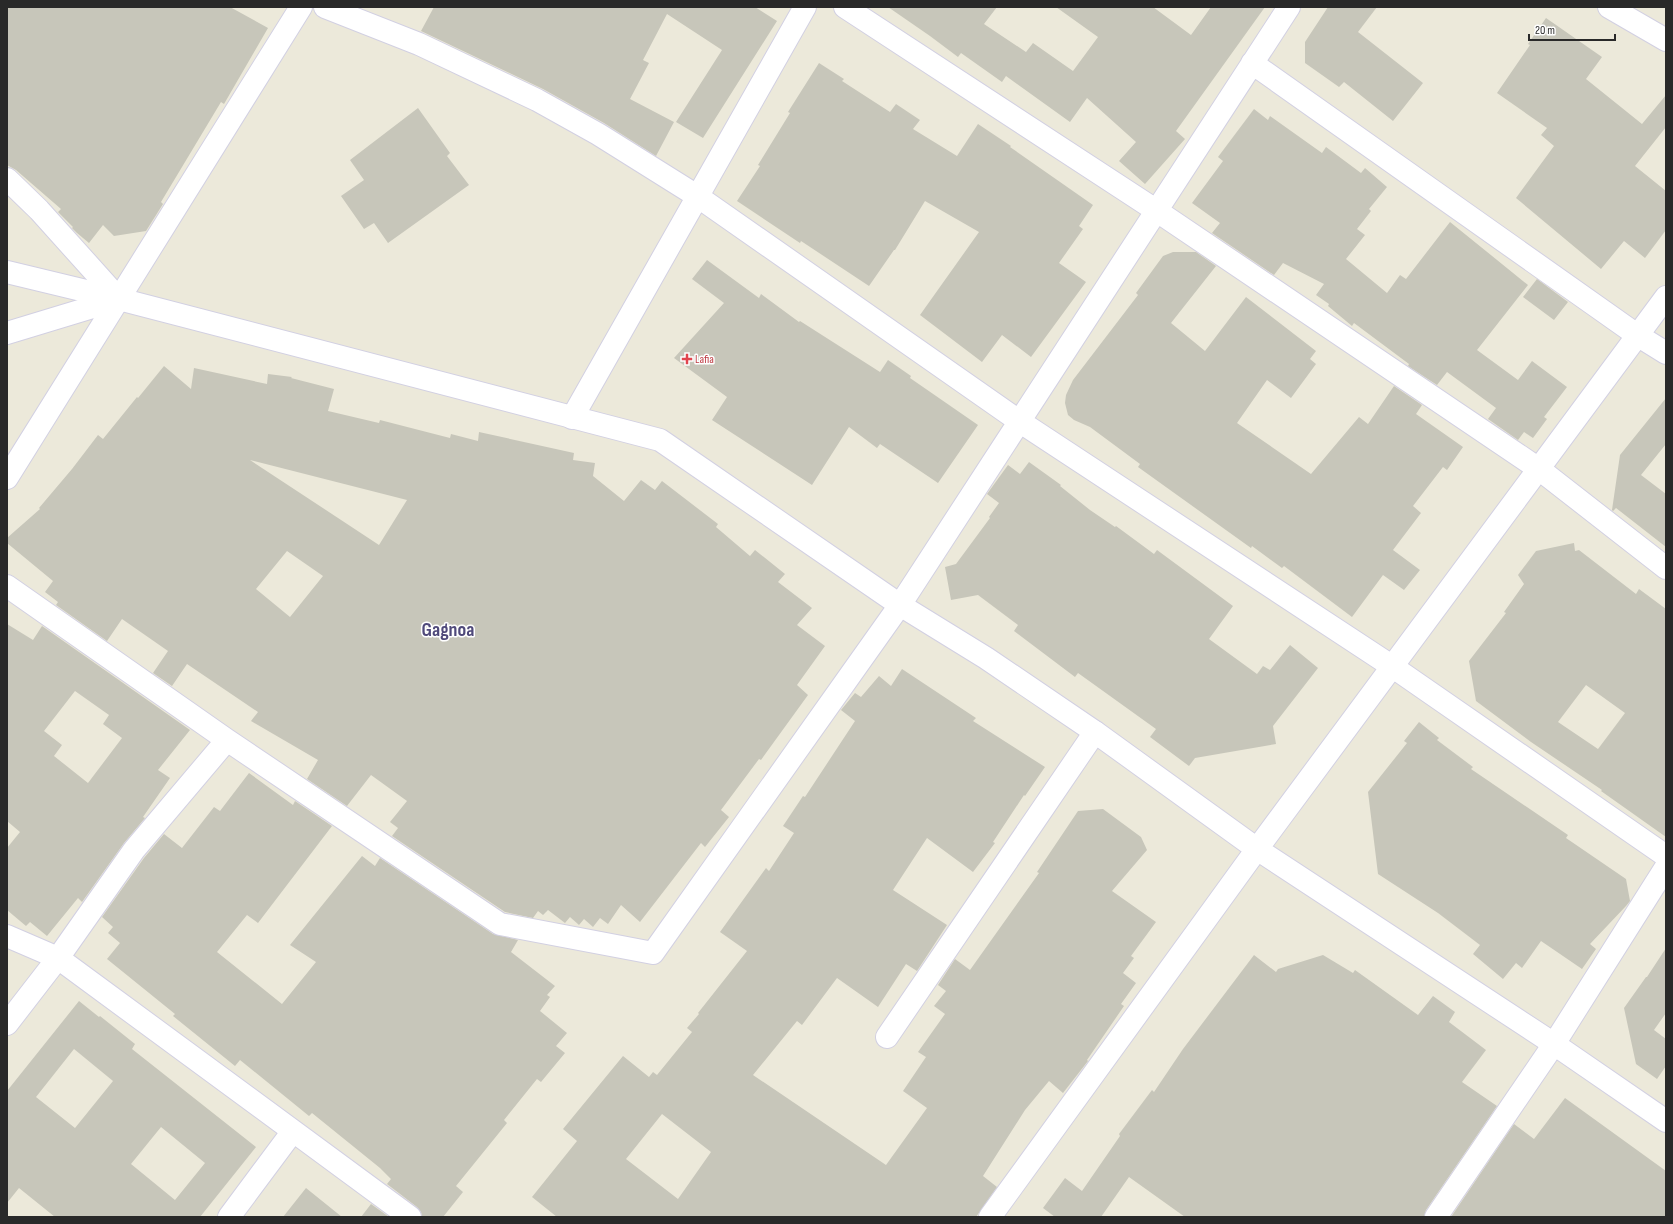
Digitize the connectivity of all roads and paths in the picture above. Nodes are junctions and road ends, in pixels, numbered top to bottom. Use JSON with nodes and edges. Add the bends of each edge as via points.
{"nodes":[{"id":1,"x":301,"y":7,"type":"edge"},
{"id":2,"x":325,"y":7,"type":"edge"},
{"id":3,"x":805,"y":7,"type":"edge"},
{"id":4,"x":845,"y":7,"type":"edge"},
{"id":5,"x":1289,"y":7,"type":"edge"},
{"id":6,"x":1609,"y":7,"type":"edge"},
{"id":7,"x":1666,"y":40,"type":"edge"},
{"id":8,"x":1252,"y":63,"type":"junction"},
{"id":9,"x":7,"y":179,"type":"edge"},
{"id":10,"x":697,"y":196,"type":"junction"},
{"id":11,"x":1156,"y":211,"type":"junction"},
{"id":12,"x":7,"y":272,"type":"edge"},
{"id":13,"x":1666,"y":297,"type":"edge"},
{"id":14,"x":119,"y":299,"type":"junction"},
{"id":15,"x":7,"y":333,"type":"edge"},
{"id":16,"x":1637,"y":336,"type":"junction"},
{"id":17,"x":1666,"y":353,"type":"edge"},
{"id":18,"x":572,"y":418,"type":"junction"},
{"id":19,"x":1020,"y":421,"type":"junction"},
{"id":20,"x":1539,"y":469,"type":"junction"},
{"id":21,"x":7,"y":478,"type":"edge"},
{"id":22,"x":1666,"y":568,"type":"edge"},
{"id":23,"x":7,"y":586,"type":"edge"},
{"id":24,"x":900,"y":605,"type":"junction"},
{"id":25,"x":1393,"y":667,"type":"junction"},
{"id":26,"x":1095,"y":732,"type":"junction"},
{"id":27,"x":227,"y":740,"type":"junction"},
{"id":28,"x":1257,"y":849,"type":"junction"},
{"id":29,"x":1666,"y":856,"type":"edge"},
{"id":30,"x":1666,"y":867,"type":"edge"},
{"id":31,"x":7,"y":936,"type":"edge"},
{"id":32,"x":58,"y":958,"type":"junction"},
{"id":33,"x":7,"y":1024,"type":"edge"},
{"id":34,"x":888,"y":1037,"type":"dead end"},
{"id":35,"x":1554,"y":1044,"type":"junction"},
{"id":36,"x":1666,"y":1121,"type":"edge"},
{"id":37,"x":293,"y":1131,"type":"junction"},
{"id":38,"x":229,"y":1217,"type":"edge"},
{"id":39,"x":410,"y":1217,"type":"edge"},
{"id":40,"x":990,"y":1217,"type":"edge"},
{"id":41,"x":1436,"y":1217,"type":"edge"}],
"edges":[{"from":1,"to":14,"type":"street"},
{"from":2,"to":10,"type":"street","via":[[419,44],[537,100],[598,134]]},
{"from":3,"to":10,"type":"street"},
{"from":4,"to":11,"type":"street"},
{"from":5,"to":8,"type":"street"},
{"from":6,"to":7,"type":"street"},
{"from":8,"to":11,"type":"street"},
{"from":8,"to":16,"type":"street"},
{"from":9,"to":14,"type":"street","via":[[40,210]]},
{"from":10,"to":18,"type":"street"},
{"from":10,"to":19,"type":"street"},
{"from":11,"to":19,"type":"street"},
{"from":11,"to":20,"type":"street"},
{"from":12,"to":14,"type":"street"},
{"from":13,"to":16,"type":"street"},
{"from":14,"to":15,"type":"street"},
{"from":14,"to":18,"type":"street"},
{"from":14,"to":21,"type":"street"},
{"from":16,"to":17,"type":"street"},
{"from":16,"to":20,"type":"street"},
{"from":18,"to":24,"type":"street","via":[[660,440]]},
{"from":19,"to":24,"type":"street"},
{"from":19,"to":25,"type":"street"},
{"from":20,"to":22,"type":"street"},
{"from":20,"to":25,"type":"street"},
{"from":23,"to":27,"type":"street"},
{"from":24,"to":26,"type":"street","via":[[986,658]]},
{"from":24,"to":27,"type":"street","via":[[653,953],[500,924]]},
{"from":25,"to":28,"type":"street"},
{"from":25,"to":29,"type":"street"},
{"from":26,"to":28,"type":"street"},
{"from":26,"to":34,"type":"street"},
{"from":27,"to":32,"type":"street","via":[[134,850]]},
{"from":28,"to":35,"type":"street"},
{"from":28,"to":40,"type":"street"},
{"from":30,"to":35,"type":"street"},
{"from":31,"to":32,"type":"street"},
{"from":32,"to":33,"type":"street"},
{"from":32,"to":37,"type":"street"},
{"from":35,"to":36,"type":"street"},
{"from":35,"to":41,"type":"street"},
{"from":37,"to":38,"type":"street"},
{"from":37,"to":39,"type":"street"}]}
